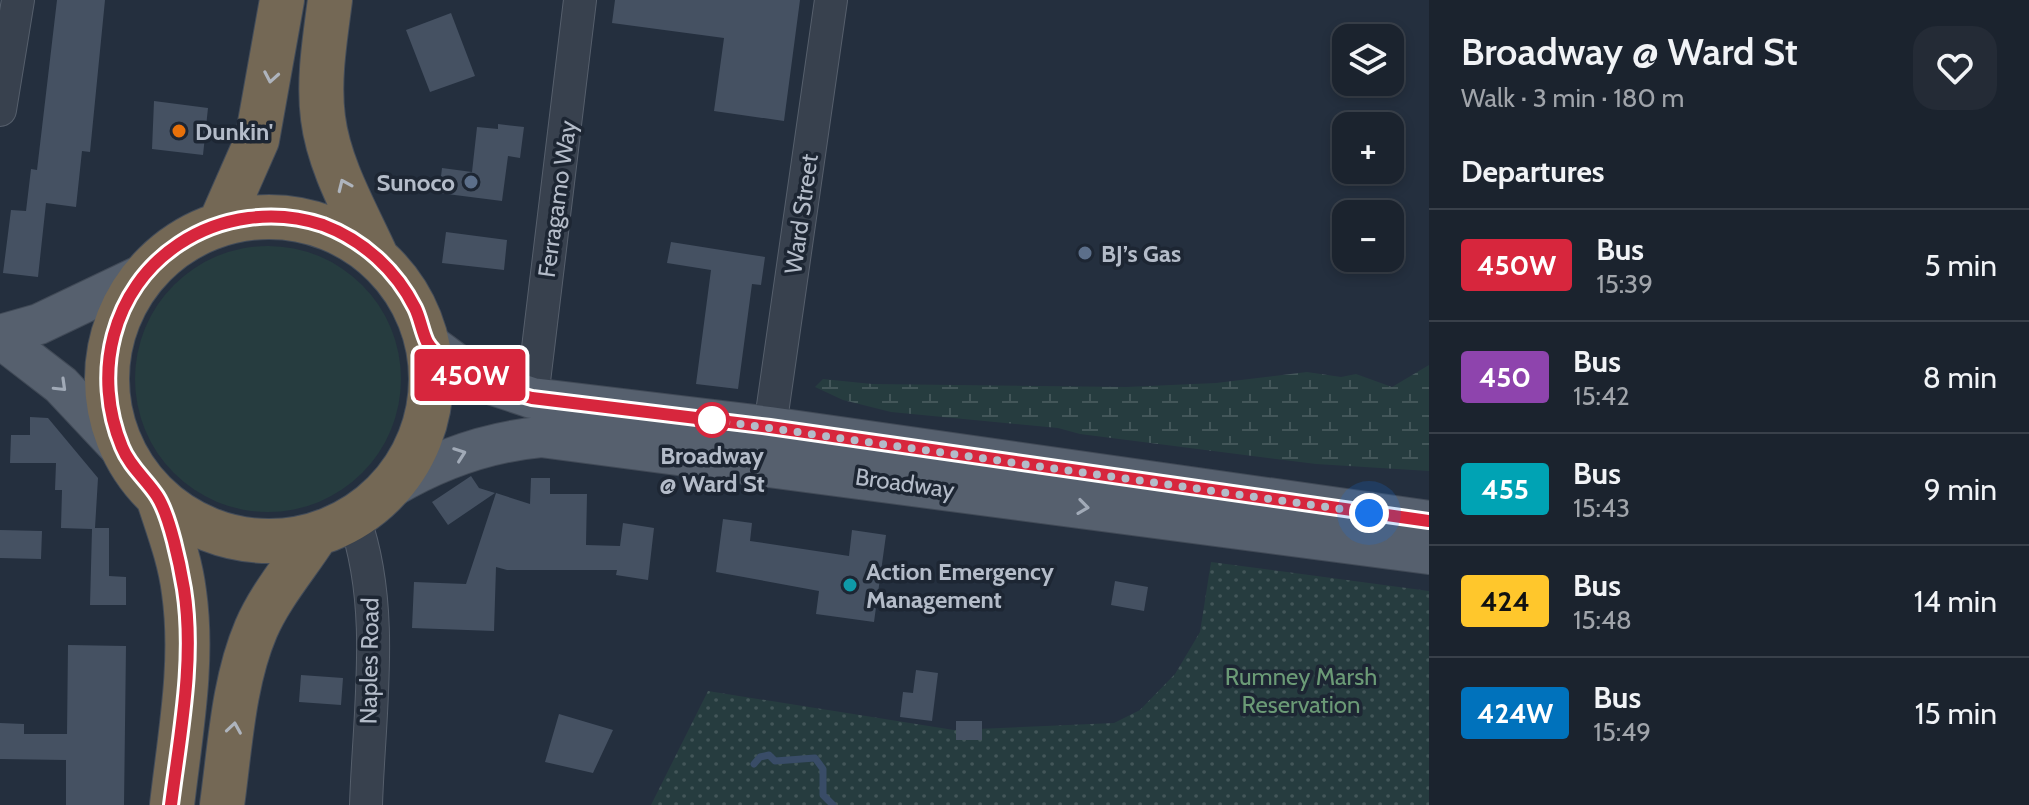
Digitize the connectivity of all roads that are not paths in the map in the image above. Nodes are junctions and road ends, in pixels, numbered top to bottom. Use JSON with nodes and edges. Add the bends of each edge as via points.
{"nodes":[{"id":1,"x":18,"y":0,"type":"edge"},
{"id":2,"x":282,"y":0,"type":"edge"},
{"id":3,"x":330,"y":0,"type":"edge"},
{"id":4,"x":580,"y":0,"type":"edge"},
{"id":5,"x":831,"y":0,"type":"edge"},
{"id":6,"x":0,"y":110,"type":"edge"},
{"id":7,"x":220,"y":224,"type":"junction"},
{"id":8,"x":376,"y":256,"type":"junction"},
{"id":9,"x":146,"y":273,"type":"junction"},
{"id":10,"x":0,"y":336,"type":"edge"},
{"id":11,"x":428,"y":343,"type":"junction"},
{"id":12,"x":532,"y":398,"type":"junction"},
{"id":13,"x":770,"y":427,"type":"junction"},
{"id":14,"x":124,"y":452,"type":"junction"},
{"id":15,"x":390,"y":488,"type":"junction"},
{"id":16,"x":158,"y":497,"type":"junction"},
{"id":17,"x":1429,"y":521,"type":"edge"},
{"id":18,"x":335,"y":527,"type":"junction"},
{"id":19,"x":1429,"y":554,"type":"edge"},
{"id":20,"x":172,"y":805,"type":"edge"},
{"id":21,"x":222,"y":805,"type":"edge"},
{"id":22,"x":366,"y":805,"type":"edge"}],
"edges":[{"from":1,"to":6,"type":"street"},
{"from":2,"to":7,"type":"highway","one_way":true,"via":[[257,140]]},
{"from":8,"to":3,"type":"highway","one_way":true,"via":[[325,132],[321,89]]},
{"from":4,"to":12,"type":"street","name":"Ferragamo Way"},
{"from":5,"to":13,"type":"street","name":"Ward Street"},
{"from":7,"to":8,"type":"highway","via":[[261,216],[302,220],[341,233]]},
{"from":7,"to":9,"type":"highway","via":[[180,244]]},
{"from":8,"to":11,"type":"highway","via":[[409,296]]},
{"from":9,"to":10,"type":"main road","via":[[39,324]]},
{"from":9,"to":14,"type":"highway","via":[[123,309],[108,359],[110,412]]},
{"from":10,"to":14,"type":"main road","one_way":true,"via":[[61,385]]},
{"from":11,"to":12,"type":"main road","name":"Broadway","via":[[478,380]]},
{"from":11,"to":15,"type":"highway","via":[[432,385],[425,427]]},
{"from":12,"to":13,"type":"main road","name":"Broadway"},
{"from":13,"to":17,"type":"main road","name":"Broadway"},
{"from":14,"to":16,"type":"highway"},
{"from":15,"to":18,"type":"highway"},
{"from":15,"to":19,"type":"main road","name":"Broadway","one_way":true,"via":[[456,455],[541,437]]},
{"from":16,"to":18,"type":"highway","via":[[193,522],[232,538],[274,542]]},
{"from":16,"to":20,"type":"highway","via":[[181,573],[188,626]]},
{"from":21,"to":18,"type":"highway","one_way":true,"via":[[252,639],[271,602]]},
{"from":18,"to":22,"type":"street","name":"Naples Road","via":[[364,546],[372,598]]}]}
